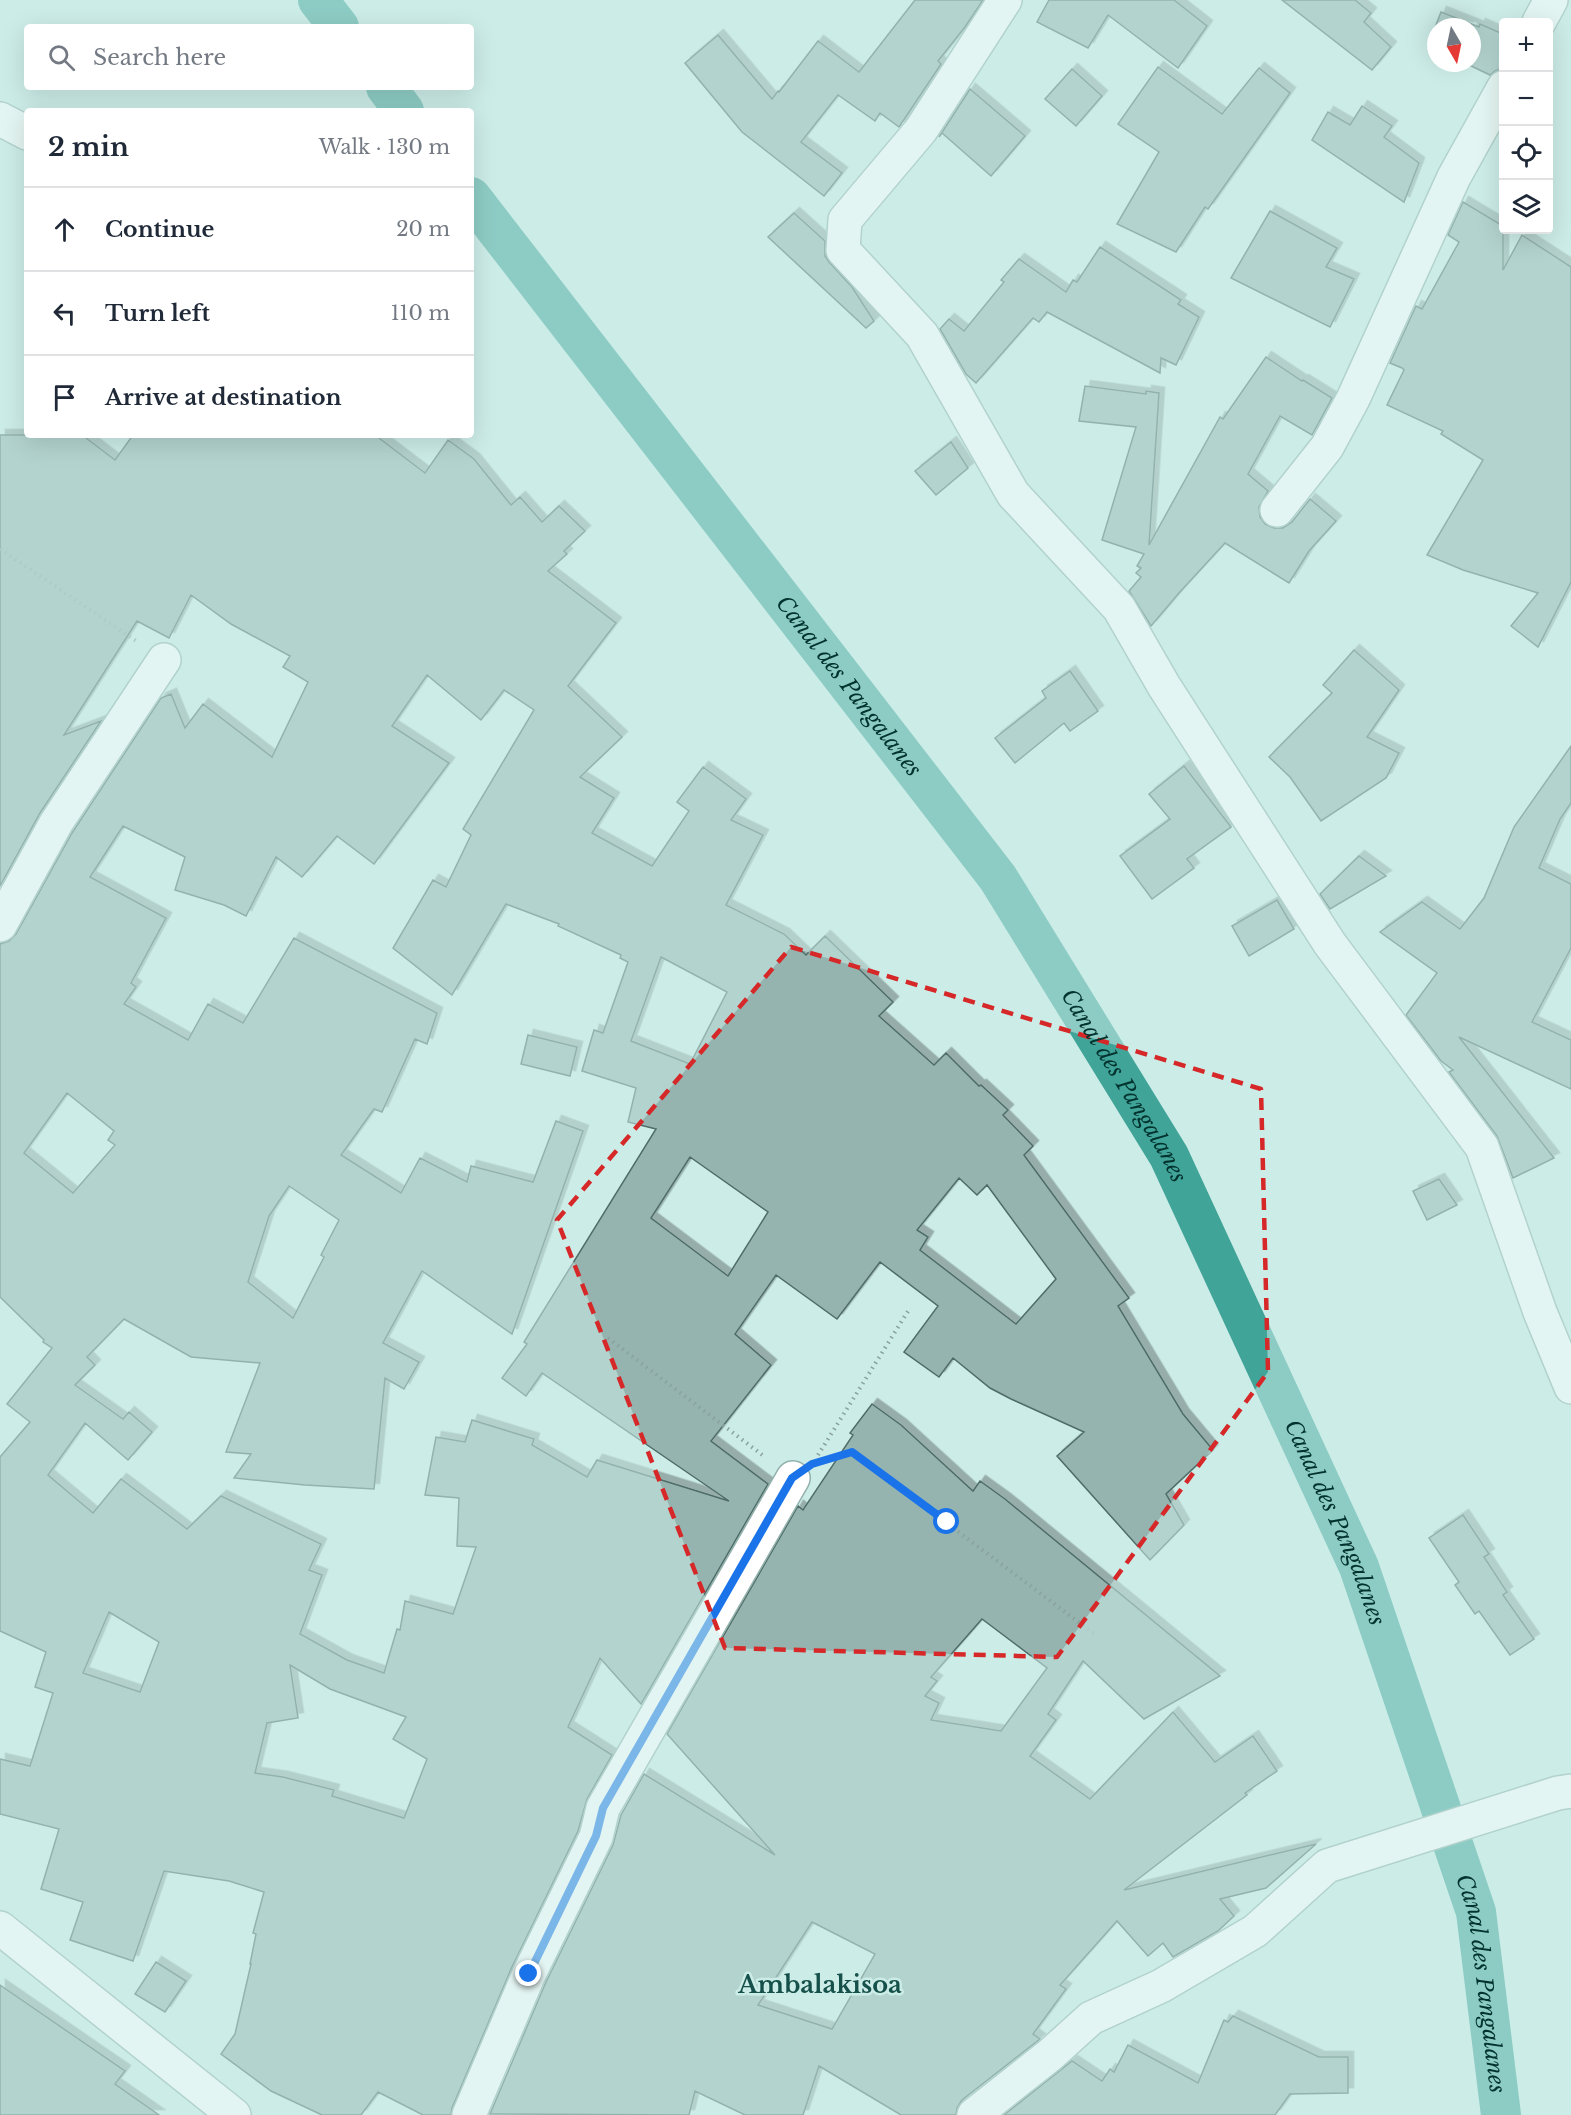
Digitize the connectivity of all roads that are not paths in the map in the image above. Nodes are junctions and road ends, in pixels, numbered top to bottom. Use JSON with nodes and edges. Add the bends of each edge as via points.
{"nodes":[{"id":1,"x":1005,"y":0,"type":"edge"},
{"id":2,"x":1551,"y":0,"type":"edge"},
{"id":3,"x":1541,"y":18,"type":"edge"},
{"id":4,"x":1499,"y":94,"type":"edge"},
{"id":5,"x":0,"y":119,"type":"edge"},
{"id":6,"x":24,"y":131,"type":"edge"},
{"id":7,"x":1276,"y":510,"type":"dead end"},
{"id":8,"x":164,"y":660,"type":"road end"},
{"id":9,"x":0,"y":925,"type":"edge"},
{"id":10,"x":1571,"y":1387,"type":"edge"},
{"id":11,"x":802,"y":1471,"type":"road end"},
{"id":12,"x":1564,"y":1792,"type":"edge"},
{"id":13,"x":0,"y":1928,"type":"edge"},
{"id":14,"x":234,"y":2115,"type":"edge"},
{"id":15,"x":469,"y":2115,"type":"edge"},
{"id":16,"x":974,"y":2115,"type":"edge"}],
"edges":[{"from":1,"to":10,"type":"street","via":[[921,130],[845,220],[843,250],[922,335],[1013,494],[1119,608],[1164,686],[1329,944],[1482,1147]]},
{"from":2,"to":3,"type":"street"},
{"from":4,"to":7,"type":"street","via":[[1454,177],[1328,447]]},
{"from":5,"to":6,"type":"street"},
{"from":8,"to":9,"type":"street","via":[[56,823]]},
{"from":11,"to":15,"type":"street","via":[[603,1808],[596,1836],[529,1974]]},
{"from":12,"to":16,"type":"street","via":[[1327,1866],[1255,1931],[1161,1986],[1091,2018]]},
{"from":13,"to":14,"type":"street"}]}
